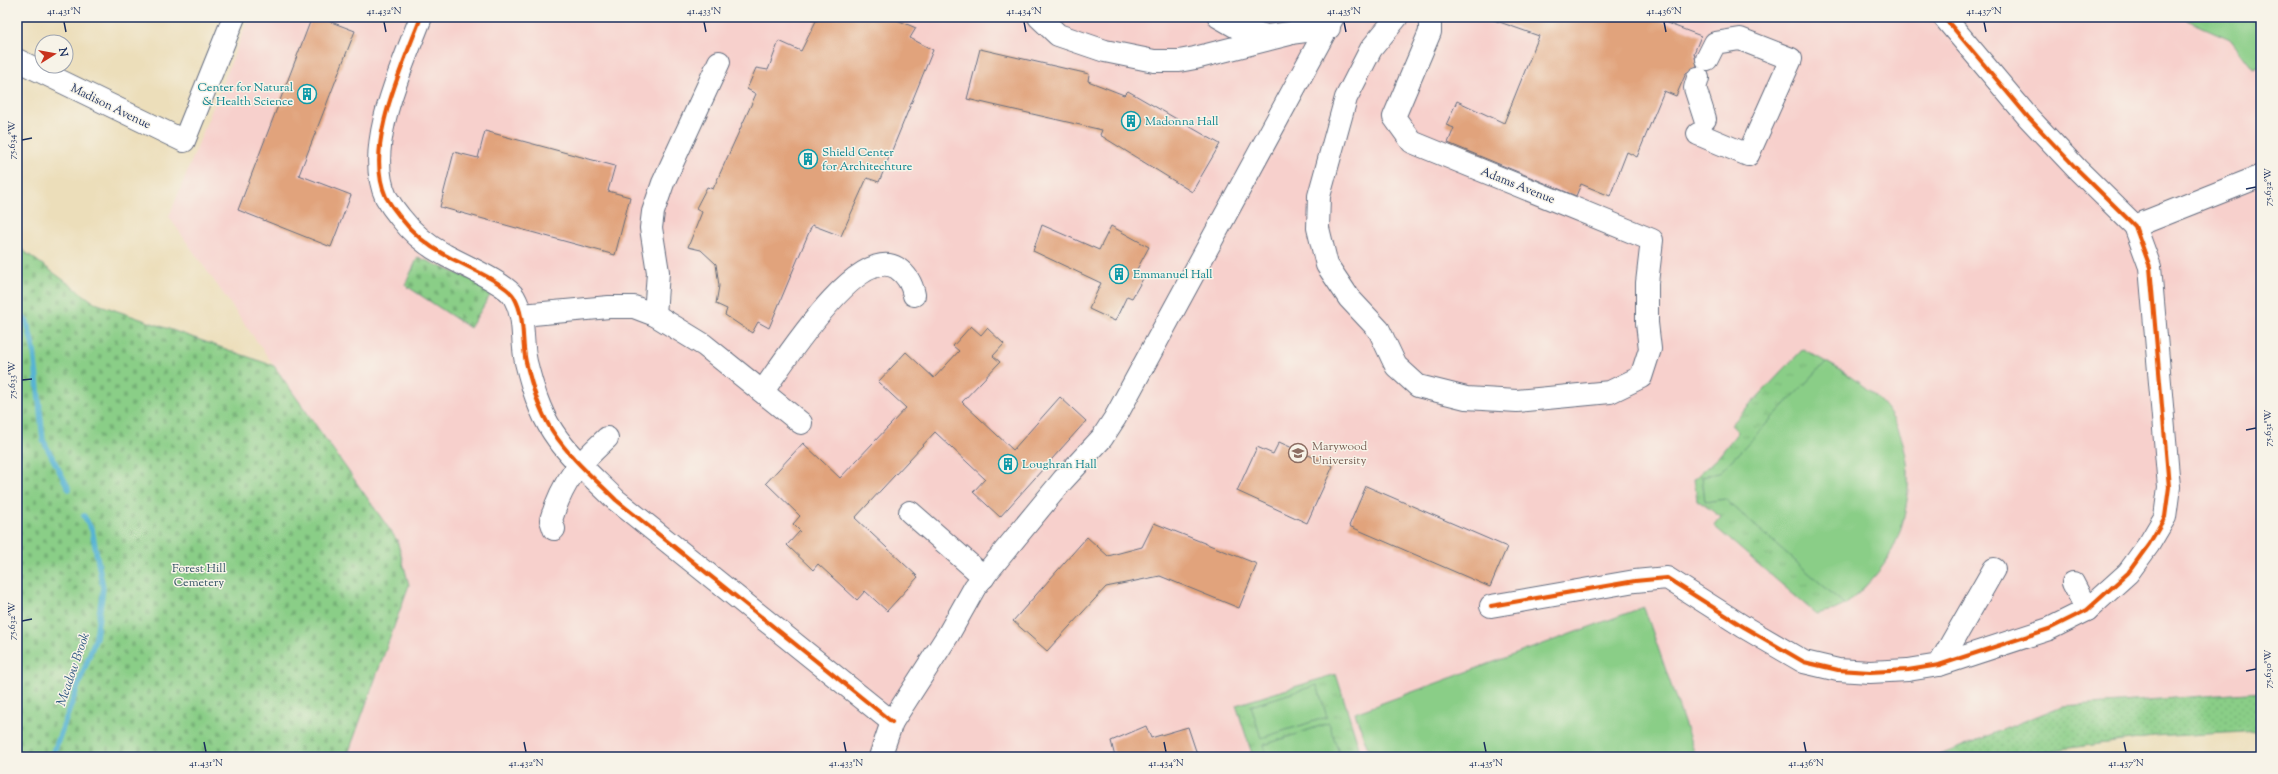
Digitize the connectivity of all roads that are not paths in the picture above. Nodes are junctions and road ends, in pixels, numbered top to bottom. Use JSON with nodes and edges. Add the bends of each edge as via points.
{"nodes":[{"id":1,"x":234,"y":17,"type":"edge"},
{"id":2,"x":421,"y":17,"type":"edge"},
{"id":3,"x":1039,"y":17,"type":"edge"},
{"id":4,"x":1219,"y":17,"type":"edge"},
{"id":5,"x":1397,"y":17,"type":"edge"},
{"id":6,"x":1430,"y":17,"type":"edge"},
{"id":7,"x":1944,"y":17,"type":"edge"},
{"id":8,"x":1331,"y":22,"type":"edge"},
{"id":9,"x":1289,"y":34,"type":"junction"},
{"id":10,"x":17,"y":60,"type":"edge"},
{"id":11,"x":719,"y":62,"type":"dead end"},
{"id":12,"x":1702,"y":126,"type":"joint"},
{"id":13,"x":2261,"y":176,"type":"edge"},
{"id":14,"x":2135,"y":226,"type":"junction"},
{"id":15,"x":914,"y":295,"type":"dead end"},
{"id":16,"x":522,"y":315,"type":"junction"},
{"id":17,"x":655,"y":315,"type":"junction"},
{"id":18,"x":763,"y":391,"type":"junction"},
{"id":19,"x":801,"y":423,"type":"dead end"},
{"id":20,"x":607,"y":438,"type":"dead end"},
{"id":21,"x":579,"y":464,"type":"junction"},
{"id":22,"x":910,"y":512,"type":"dead end"},
{"id":23,"x":554,"y":529,"type":"dead end"},
{"id":24,"x":1994,"y":569,"type":"dead end"},
{"id":25,"x":984,"y":577,"type":"junction"},
{"id":26,"x":2073,"y":583,"type":"dead end"},
{"id":27,"x":1491,"y":606,"type":"dead end"},
{"id":28,"x":2087,"y":610,"type":"junction"},
{"id":29,"x":1939,"y":665,"type":"junction"},
{"id":30,"x":892,"y":722,"type":"junction"},
{"id":31,"x":880,"y":757,"type":"edge"}],
"edges":[{"from":1,"to":10,"type":"street","name":"Madison Avenue","via":[[184,141]]},
{"from":2,"to":16,"type":"street","via":[[384,119],[380,145],[381,177],[386,196],[413,234],[433,249],[499,284],[513,296]]},
{"from":3,"to":9,"type":"street","via":[[1058,35],[1105,51],[1154,61],[1195,58]]},
{"from":4,"to":9,"type":"street","via":[[1240,29],[1267,36]]},
{"from":5,"to":6,"type":"street","name":"Adams Avenue","via":[[1371,49],[1346,98],[1318,196],[1318,228],[1328,265],[1349,298],[1379,330],[1396,366],[1418,386],[1466,398],[1517,400],[1610,392],[1641,377],[1650,349],[1647,283],[1652,240],[1412,142],[1394,117],[1430,32]]},
{"from":7,"to":14,"type":"street","via":[[2028,117]]},
{"from":8,"to":9,"type":"street"},
{"from":8,"to":25,"type":"street","via":[[1115,418],[1102,438],[1063,480]]},
{"from":11,"to":17,"type":"street","via":[[662,183],[653,212],[651,228],[658,272]]},
{"from":12,"to":12,"type":"street","via":[[1748,156],[1791,59],[1740,39],[1715,44],[1695,88]]},
{"from":13,"to":14,"type":"street"},
{"from":14,"to":28,"type":"street","via":[[2150,267],[2169,486],[2165,517],[2149,544],[2128,573]]},
{"from":15,"to":18,"type":"street","via":[[912,285],[904,273],[892,266],[878,266],[860,275],[827,302]]},
{"from":16,"to":17,"type":"street","via":[[634,307]]},
{"from":16,"to":21,"type":"street","via":[[526,360],[536,399],[553,432]]},
{"from":17,"to":18,"type":"street","via":[[704,344]]},
{"from":18,"to":19,"type":"street"},
{"from":20,"to":21,"type":"street"},
{"from":21,"to":23,"type":"street","via":[[563,486],[556,502],[551,520]]},
{"from":21,"to":30,"type":"street","via":[[616,500]]},
{"from":22,"to":25,"type":"street"},
{"from":24,"to":29,"type":"street"},
{"from":25,"to":30,"type":"street","via":[[975,587],[948,635]]},
{"from":26,"to":28,"type":"street"},
{"from":27,"to":29,"type":"street","via":[[1635,580],[1667,578],[1804,662],[1838,670],[1870,672]]},
{"from":28,"to":29,"type":"street","via":[[2049,629]]},
{"from":30,"to":31,"type":"street"}]}
